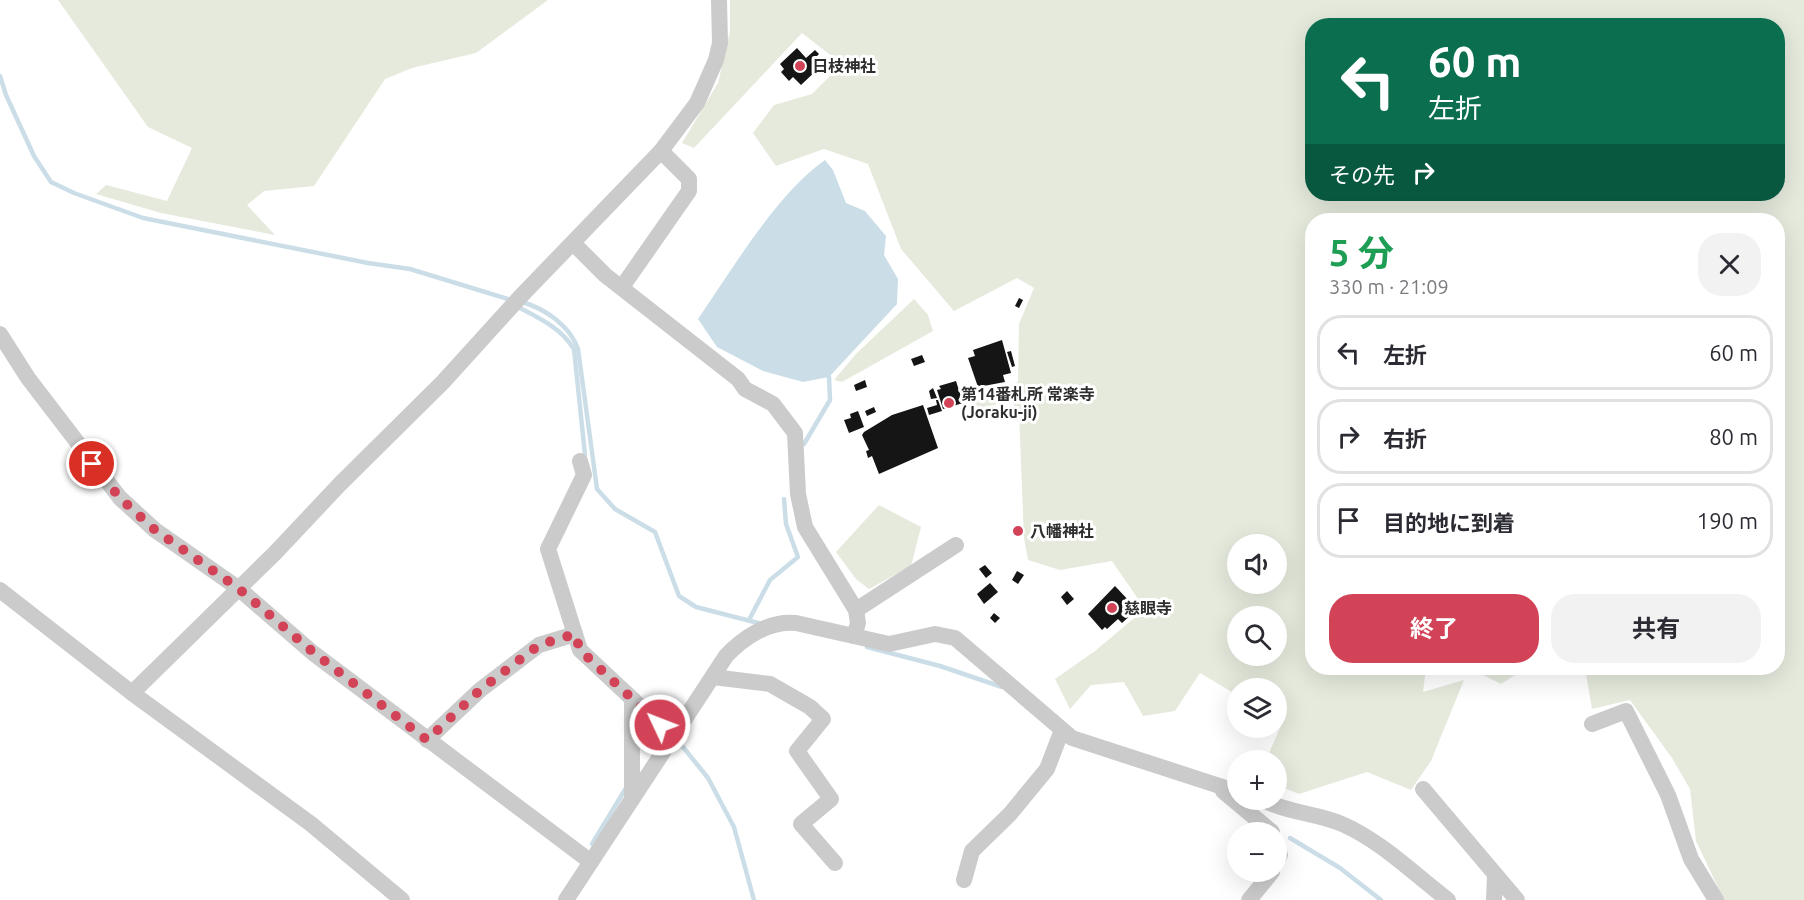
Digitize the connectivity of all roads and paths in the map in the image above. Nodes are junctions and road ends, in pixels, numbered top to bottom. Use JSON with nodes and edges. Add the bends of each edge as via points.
{"nodes":[{"id":1,"x":719,"y":0,"type":"edge"},
{"id":2,"x":661,"y":151,"type":"junction"},
{"id":3,"x":573,"y":243,"type":"junction"},
{"id":4,"x":622,"y":286,"type":"junction"},
{"id":5,"x":0,"y":334,"type":"edge"},
{"id":6,"x":580,"y":461,"type":"dead end"},
{"id":7,"x":956,"y":545,"type":"dead end"},
{"id":8,"x":238,"y":588,"type":"junction"},
{"id":9,"x":0,"y":591,"type":"edge"},
{"id":10,"x":856,"y":610,"type":"junction"},
{"id":11,"x":575,"y":634,"type":"junction"},
{"id":12,"x":854,"y":636,"type":"junction"},
{"id":13,"x":713,"y":677,"type":"junction"},
{"id":14,"x":132,"y":693,"type":"junction"},
{"id":15,"x":632,"y":699,"type":"junction"},
{"id":16,"x":1592,"y":724,"type":"dead end"},
{"id":17,"x":1062,"y":730,"type":"junction"},
{"id":18,"x":674,"y":738,"type":"junction"},
{"id":19,"x":427,"y":740,"type":"junction"},
{"id":20,"x":1217,"y":787,"type":"junction"},
{"id":21,"x":1227,"y":789,"type":"edge"},
{"id":22,"x":1424,"y":789,"type":"dead end"},
{"id":23,"x":632,"y":799,"type":"junction"},
{"id":24,"x":1287,"y":810,"type":"edge"},
{"id":25,"x":1260,"y":822,"type":"edge"},
{"id":26,"x":591,"y":862,"type":"junction"},
{"id":27,"x":835,"y":863,"type":"dead end"},
{"id":28,"x":1495,"y":875,"type":"junction"},
{"id":29,"x":964,"y":879,"type":"dead end"},
{"id":30,"x":1264,"y":882,"type":"edge"},
{"id":31,"x":402,"y":900,"type":"edge"},
{"id":32,"x":566,"y":900,"type":"edge"},
{"id":33,"x":1249,"y":900,"type":"edge"},
{"id":34,"x":1448,"y":900,"type":"edge"},
{"id":35,"x":1494,"y":900,"type":"edge"},
{"id":36,"x":1517,"y":900,"type":"edge"},
{"id":37,"x":1716,"y":900,"type":"edge"}],
"edges":[{"from":1,"to":2,"type":"street","via":[[720,43],[716,60],[697,103]]},
{"from":2,"to":3,"type":"street"},
{"from":2,"to":4,"type":"street","via":[[689,178],[688,191]]},
{"from":3,"to":4,"type":"street"},
{"from":3,"to":8,"type":"street","via":[[443,382]]},
{"from":4,"to":10,"type":"street","via":[[782,415],[795,433],[798,494],[805,527]]},
{"from":5,"to":8,"type":"street","via":[[34,387],[120,498],[155,530]]},
{"from":6,"to":11,"type":"street","via":[[584,476],[548,549]]},
{"from":7,"to":10,"type":"street"},
{"from":8,"to":14,"type":"street"},
{"from":8,"to":19,"type":"street"},
{"from":9,"to":14,"type":"street"},
{"from":10,"to":12,"type":"street"},
{"from":11,"to":15,"type":"street","via":[[580,650]]},
{"from":11,"to":19,"type":"street","via":[[539,645],[480,690]]},
{"from":12,"to":13,"type":"street","via":[[796,623],[771,626],[737,644]]},
{"from":12,"to":17,"type":"street","via":[[889,644],[935,634],[956,638]]},
{"from":13,"to":18,"type":"street"},
{"from":13,"to":27,"type":"street","via":[[770,684],[823,719],[797,751],[831,799],[801,824]]},
{"from":14,"to":31,"type":"street","via":[[311,824]]},
{"from":15,"to":18,"type":"street"},
{"from":15,"to":23,"type":"street"},
{"from":16,"to":37,"type":"street","via":[[1626,711],[1668,795],[1691,859]]},
{"from":17,"to":20,"type":"street","via":[[1072,738]]},
{"from":17,"to":29,"type":"street","via":[[1047,769],[1010,814],[972,851]]},
{"from":18,"to":23,"type":"street"},
{"from":19,"to":26,"type":"street"},
{"from":20,"to":21,"type":"street"},
{"from":20,"to":25,"type":"street"},
{"from":22,"to":28,"type":"street"},
{"from":23,"to":26,"type":"street"},
{"from":24,"to":34,"type":"street","via":[[1324,817],[1366,836]]},
{"from":26,"to":32,"type":"street"},
{"from":28,"to":35,"type":"street"},
{"from":28,"to":36,"type":"street"},
{"from":30,"to":33,"type":"street"}]}
